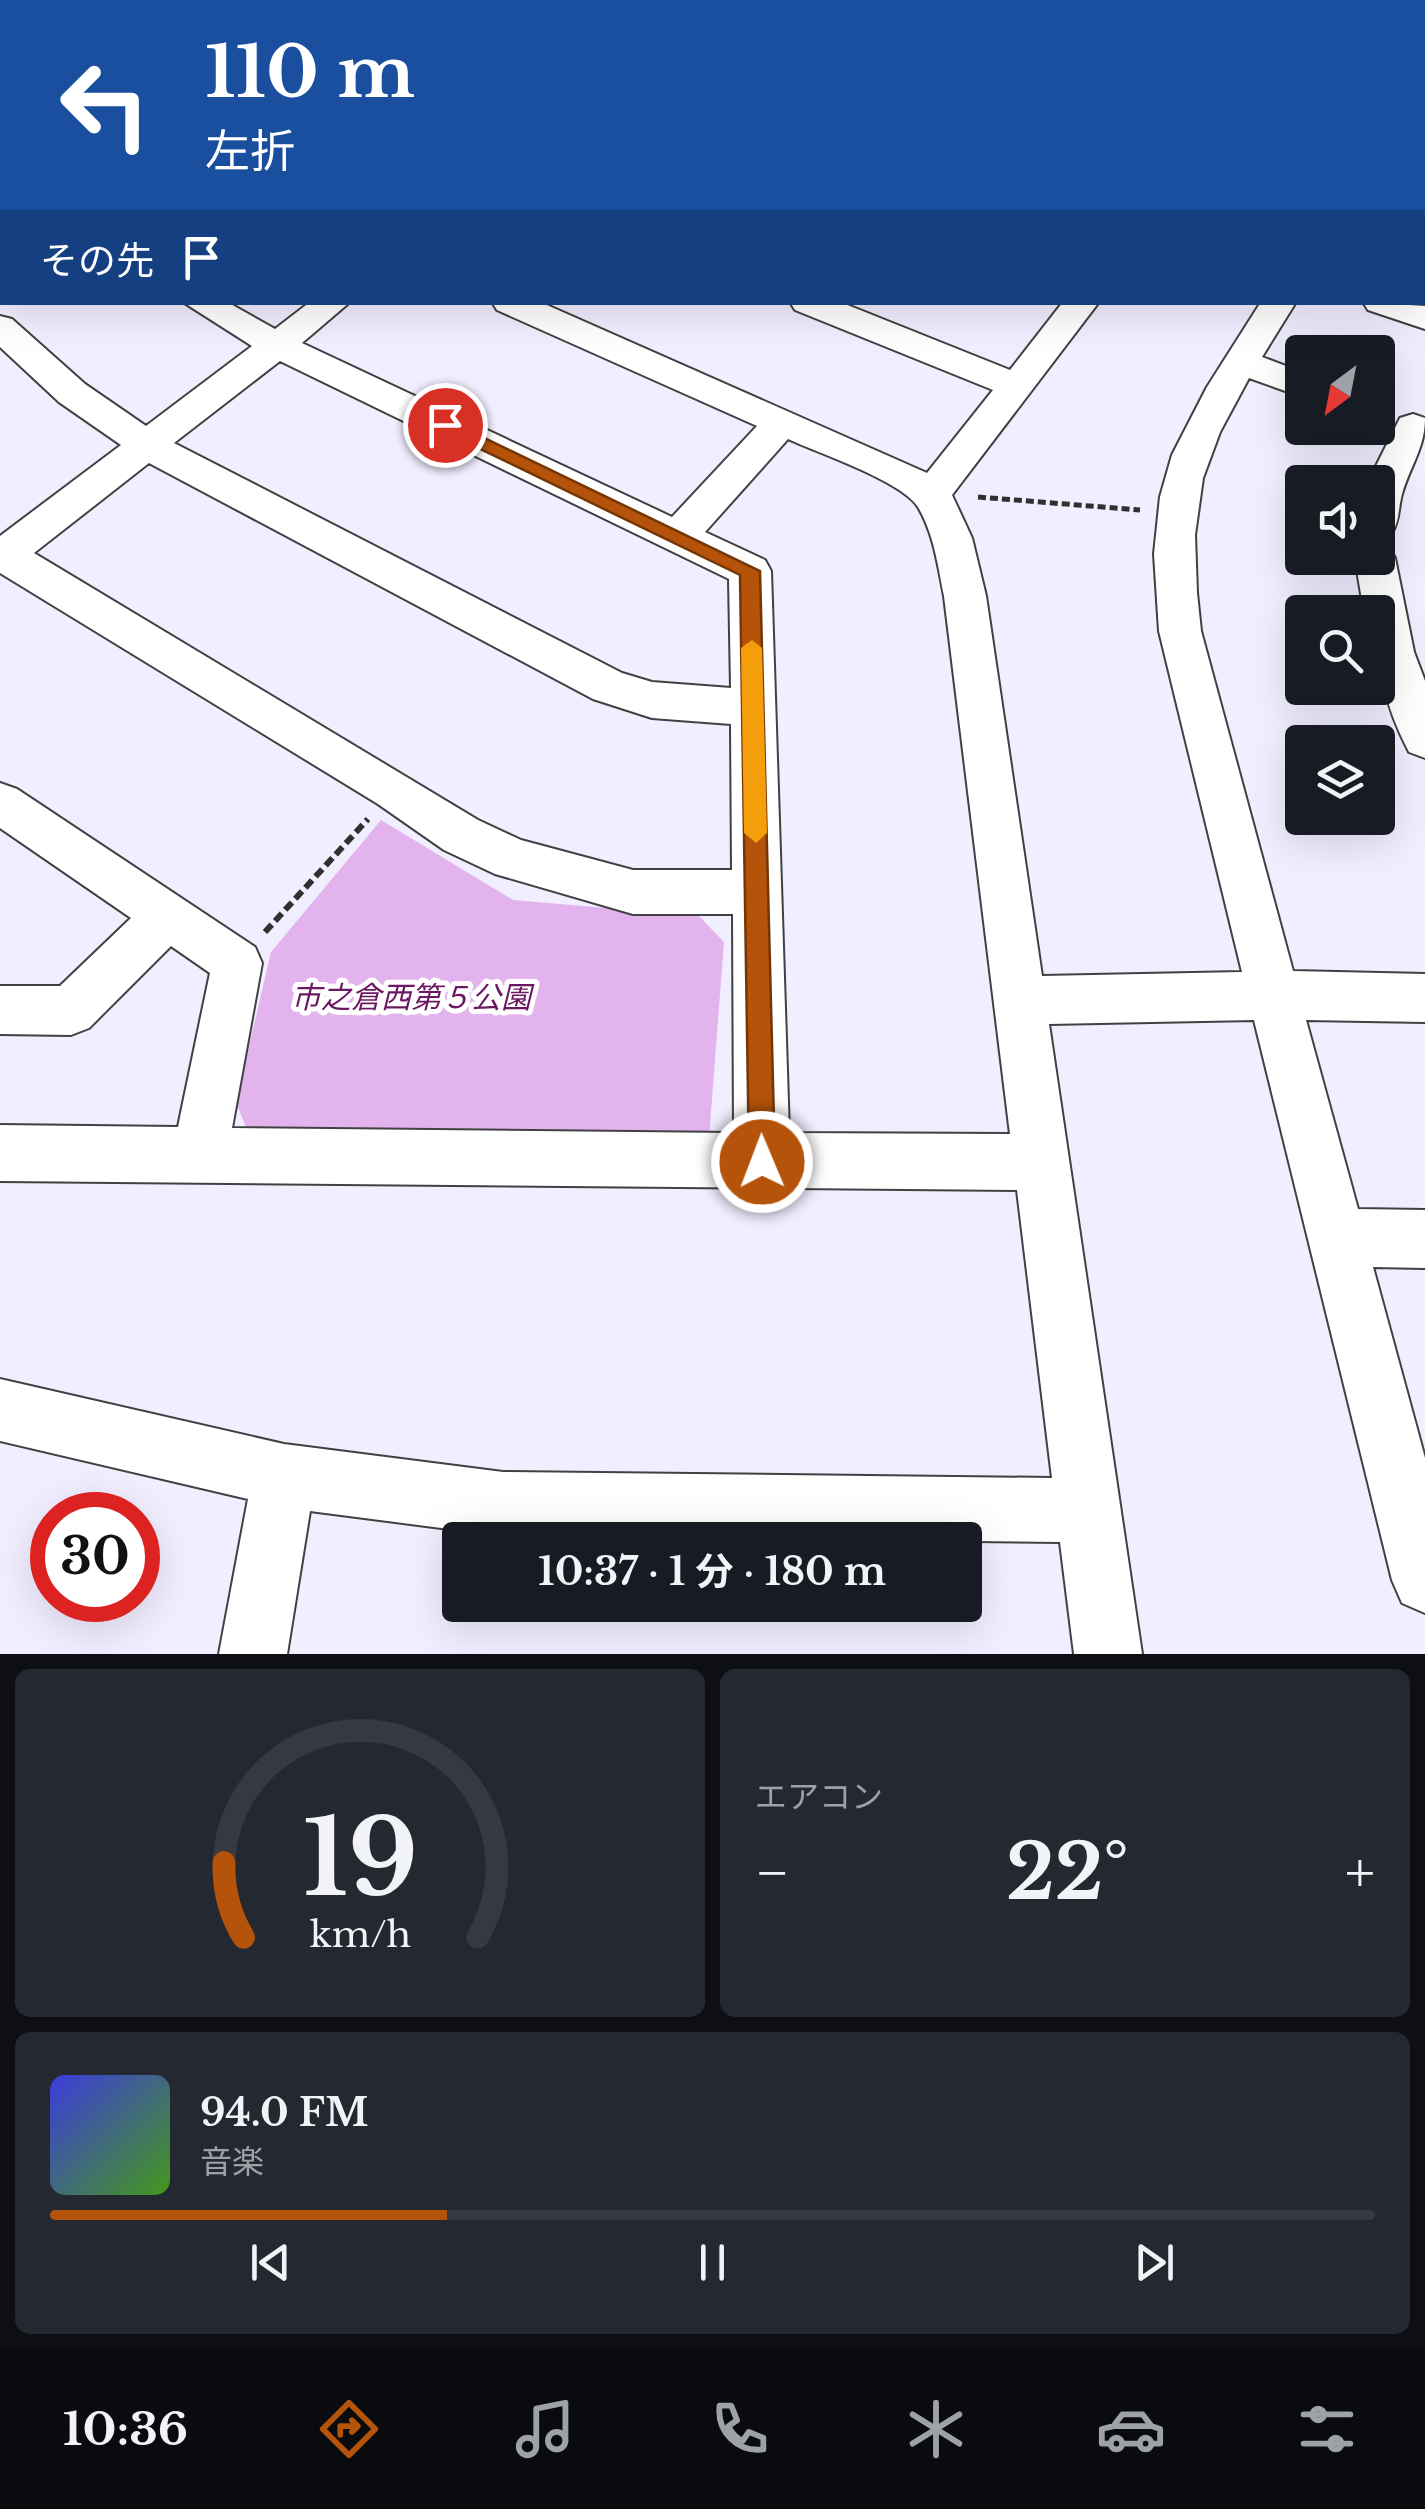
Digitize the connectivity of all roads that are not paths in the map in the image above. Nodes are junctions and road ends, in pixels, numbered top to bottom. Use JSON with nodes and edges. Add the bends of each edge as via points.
{"nodes":[{"id":1,"x":205,"y":305,"type":"edge"},
{"id":2,"x":329,"y":305,"type":"edge"},
{"id":3,"x":516,"y":305,"type":"edge"},
{"id":4,"x":814,"y":305,"type":"edge"},
{"id":5,"x":1080,"y":305,"type":"edge"},
{"id":6,"x":1277,"y":305,"type":"edge"},
{"id":7,"x":1388,"y":305,"type":"edge"},
{"id":8,"x":1425,"y":318,"type":"edge"},
{"id":9,"x":0,"y":328,"type":"edge"},
{"id":10,"x":278,"y":346,"type":"junction"},
{"id":11,"x":1242,"y":362,"type":"junction"},
{"id":12,"x":1285,"y":378,"type":"edge"},
{"id":13,"x":1016,"y":386,"type":"junction"},
{"id":14,"x":784,"y":421,"type":"junction"},
{"id":15,"x":1405,"y":424,"type":"edge"},
{"id":16,"x":148,"y":446,"type":"junction"},
{"id":17,"x":1392,"y":465,"type":"edge"},
{"id":18,"x":932,"y":494,"type":"junction"},
{"id":19,"x":679,"y":535,"type":"junction"},
{"id":20,"x":1,"y":555,"type":"edge"},
{"id":21,"x":1378,"y":575,"type":"edge"},
{"id":22,"x":753,"y":708,"type":"junction"},
{"id":23,"x":1425,"y":740,"type":"edge"},
{"id":24,"x":0,"y":803,"type":"edge"},
{"id":25,"x":757,"y":892,"type":"junction"},
{"id":26,"x":165,"y":918,"type":"junction"},
{"id":27,"x":1273,"y":995,"type":"junction"},
{"id":28,"x":1425,"y":998,"type":"edge"},
{"id":29,"x":1018,"y":1001,"type":"junction"},
{"id":30,"x":0,"y":1010,"type":"edge"},
{"id":31,"x":200,"y":1153,"type":"junction"},
{"id":32,"x":0,"y":1154,"type":"edge"},
{"id":33,"x":762,"y":1162,"type":"junction"},
{"id":34,"x":1039,"y":1162,"type":"junction"},
{"id":35,"x":1336,"y":1238,"type":"junction"},
{"id":36,"x":1425,"y":1239,"type":"edge"},
{"id":37,"x":0,"y":1410,"type":"edge"},
{"id":38,"x":284,"y":1476,"type":"junction"},
{"id":39,"x":1085,"y":1510,"type":"junction"},
{"id":40,"x":1422,"y":1560,"type":"edge"},
{"id":41,"x":254,"y":1654,"type":"edge"},
{"id":42,"x":1108,"y":1654,"type":"edge"}],
"edges":[{"from":1,"to":10,"type":"street"},
{"from":2,"to":10,"type":"street"},
{"from":3,"to":14,"type":"street"},
{"from":4,"to":13,"type":"street"},
{"from":5,"to":13,"type":"street"},
{"from":6,"to":11,"type":"street"},
{"from":7,"to":8,"type":"street"},
{"from":9,"to":16,"type":"street","via":[[72,393]]},
{"from":10,"to":16,"type":"street"},
{"from":10,"to":19,"type":"street"},
{"from":11,"to":12,"type":"street"},
{"from":11,"to":27,"type":"street","via":[[1184,478],[1174,570],[1180,631]]},
{"from":13,"to":18,"type":"street"},
{"from":14,"to":18,"type":"street"},
{"from":14,"to":19,"type":"street"},
{"from":15,"to":17,"type":"street"},
{"from":16,"to":20,"type":"street"},
{"from":16,"to":22,"type":"street","via":[[609,687],[652,700]]},
{"from":18,"to":29,"type":"street","via":[[952,538],[965,596]]},
{"from":19,"to":22,"type":"street","via":[[750,571]]},
{"from":20,"to":25,"type":"street","via":[[512,860],[633,892]]},
{"from":21,"to":23,"type":"street","via":[[1392,652]]},
{"from":22,"to":25,"type":"street"},
{"from":24,"to":26,"type":"street"},
{"from":25,"to":33,"type":"street"},
{"from":26,"to":30,"type":"street","via":[[71,1011]]},
{"from":26,"to":31,"type":"street","via":[[238,963]]},
{"from":27,"to":28,"type":"street"},
{"from":27,"to":29,"type":"street"},
{"from":27,"to":35,"type":"street"},
{"from":29,"to":34,"type":"street"},
{"from":31,"to":32,"type":"street"},
{"from":31,"to":33,"type":"street"},
{"from":33,"to":34,"type":"street"},
{"from":34,"to":39,"type":"street"},
{"from":35,"to":36,"type":"street"},
{"from":35,"to":40,"type":"street"},
{"from":37,"to":38,"type":"street"},
{"from":38,"to":39,"type":"street","via":[[503,1504]]},
{"from":38,"to":41,"type":"street"},
{"from":39,"to":42,"type":"street"}]}
